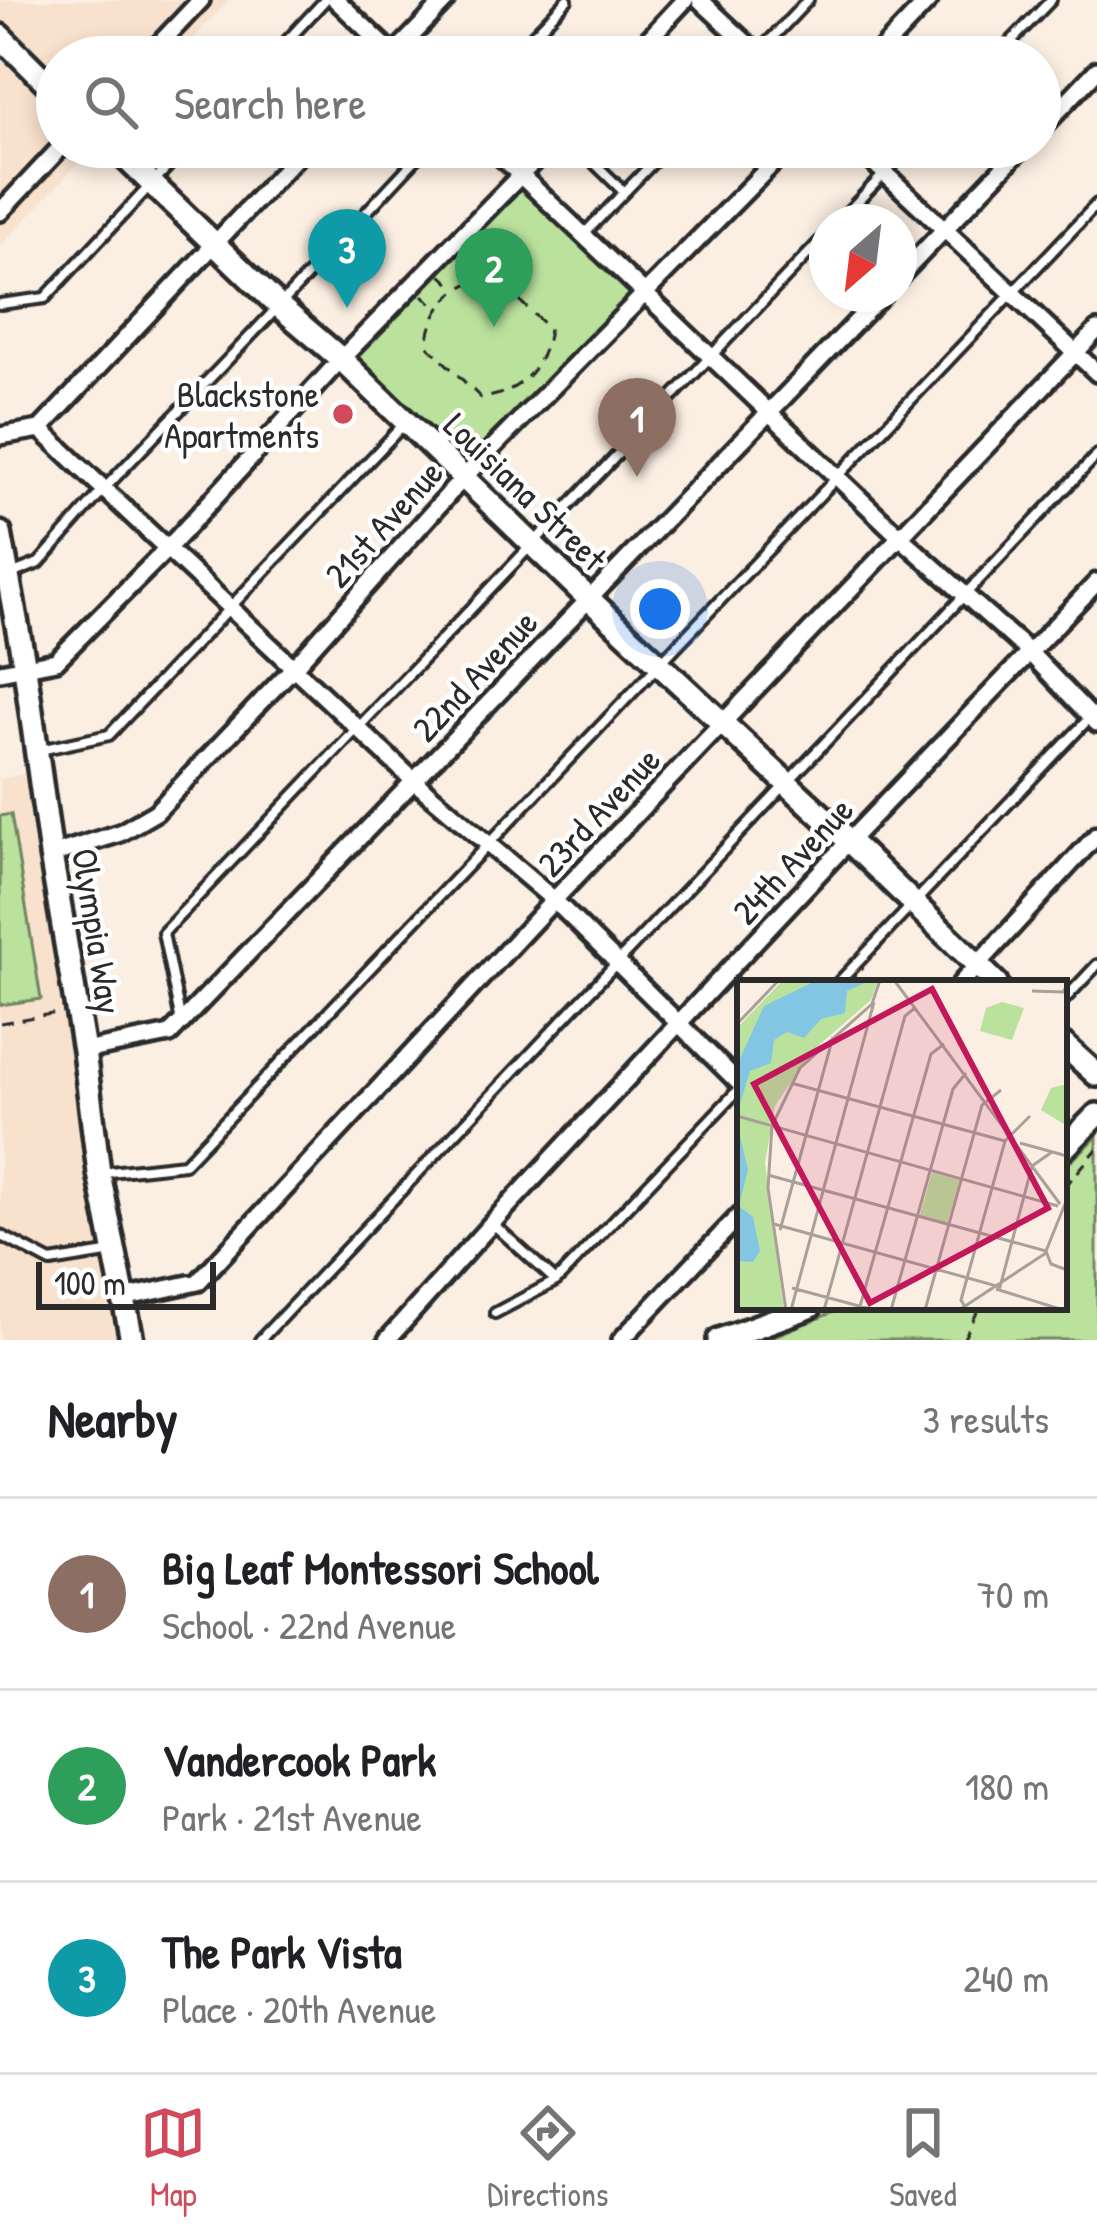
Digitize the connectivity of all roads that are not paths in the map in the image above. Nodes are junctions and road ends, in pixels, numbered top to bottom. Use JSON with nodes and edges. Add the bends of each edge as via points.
{"nodes":[{"id":1,"x":201,"y":0,"type":"edge"},
{"id":2,"x":326,"y":0,"type":"edge"},
{"id":3,"x":336,"y":0,"type":"edge"},
{"id":4,"x":446,"y":0,"type":"edge"},
{"id":5,"x":567,"y":0,"type":"edge"},
{"id":6,"x":686,"y":0,"type":"edge"},
{"id":7,"x":700,"y":0,"type":"edge"},
{"id":8,"x":808,"y":0,"type":"edge"},
{"id":9,"x":929,"y":0,"type":"edge"},
{"id":10,"x":1051,"y":0,"type":"edge"},
{"id":11,"x":0,"y":36,"type":"edge"},
{"id":12,"x":167,"y":36,"type":"edge"},
{"id":13,"x":292,"y":36,"type":"edge"},
{"id":14,"x":373,"y":36,"type":"edge"},
{"id":15,"x":412,"y":36,"type":"edge"},
{"id":16,"x":532,"y":36,"type":"edge"},
{"id":17,"x":652,"y":36,"type":"edge"},
{"id":18,"x":737,"y":36,"type":"edge"},
{"id":19,"x":776,"y":36,"type":"edge"},
{"id":20,"x":895,"y":36,"type":"edge"},
{"id":21,"x":1016,"y":36,"type":"edge"},
{"id":22,"x":1097,"y":70,"type":"edge"},
{"id":23,"x":36,"y":72,"type":"edge"},
{"id":24,"x":1061,"y":108,"type":"edge"},
{"id":25,"x":41,"y":168,"type":"edge"},
{"id":26,"x":136,"y":168,"type":"edge"},
{"id":27,"x":166,"y":168,"type":"edge"},
{"id":28,"x":286,"y":168,"type":"edge"},
{"id":29,"x":407,"y":168,"type":"edge"},
{"id":30,"x":513,"y":168,"type":"edge"},
{"id":31,"x":528,"y":168,"type":"edge"},
{"id":32,"x":599,"y":168,"type":"edge"},
{"id":33,"x":647,"y":168,"type":"edge"},
{"id":34,"x":767,"y":168,"type":"edge"},
{"id":35,"x":880,"y":168,"type":"edge"},
{"id":36,"x":890,"y":168,"type":"edge"},
{"id":37,"x":1003,"y":168,"type":"edge"},
{"id":38,"x":885,"y":173,"type":"junction"},
{"id":39,"x":521,"y":176,"type":"junction"},
{"id":40,"x":152,"y":183,"type":"junction"},
{"id":41,"x":624,"y":192,"type":"junction"},
{"id":42,"x":855,"y":204,"type":"edge"},
{"id":43,"x":1097,"y":204,"type":"edge"},
{"id":44,"x":0,"y":212,"type":"edge"},
{"id":45,"x":944,"y":229,"type":"junction"},
{"id":46,"x":583,"y":236,"type":"junction"},
{"id":47,"x":215,"y":243,"type":"junction"},
{"id":48,"x":809,"y":253,"type":"edge"},
{"id":49,"x":917,"y":258,"type":"edge"},
{"id":50,"x":1012,"y":292,"type":"junction"},
{"id":51,"x":642,"y":294,"type":"junction"},
{"id":52,"x":0,"y":304,"type":"edge"},
{"id":53,"x":279,"y":306,"type":"junction"},
{"id":54,"x":866,"y":312,"type":"edge"},
{"id":55,"x":1097,"y":330,"type":"edge"},
{"id":56,"x":1076,"y":352,"type":"junction"},
{"id":57,"x":710,"y":357,"type":"junction"},
{"id":58,"x":341,"y":359,"type":"junction"},
{"id":59,"x":1097,"y":373,"type":"edge"},
{"id":60,"x":770,"y":412,"type":"junction"},
{"id":61,"x":406,"y":422,"type":"junction"},
{"id":62,"x":40,"y":430,"type":"junction"},
{"id":63,"x":0,"y":436,"type":"edge"},
{"id":64,"x":1097,"y":455,"type":"edge"},
{"id":65,"x":464,"y":478,"type":"junction"},
{"id":66,"x":839,"y":478,"type":"junction"},
{"id":67,"x":104,"y":489,"type":"junction"},
{"id":68,"x":0,"y":533,"type":"edge"},
{"id":69,"x":900,"y":537,"type":"junction"},
{"id":70,"x":532,"y":543,"type":"junction"},
{"id":71,"x":168,"y":548,"type":"junction"},
{"id":72,"x":1097,"y":582,"type":"edge"},
{"id":73,"x":6,"y":586,"type":"edge"},
{"id":74,"x":965,"y":595,"type":"junction"},
{"id":75,"x":588,"y":598,"type":"junction"},
{"id":76,"x":229,"y":606,"type":"junction"},
{"id":77,"x":1029,"y":652,"type":"junction"},
{"id":78,"x":660,"y":664,"type":"junction"},
{"id":79,"x":294,"y":667,"type":"junction"},
{"id":80,"x":25,"y":668,"type":"junction"},
{"id":81,"x":0,"y":672,"type":"edge"},
{"id":82,"x":1095,"y":717,"type":"edge"},
{"id":83,"x":723,"y":722,"type":"junction"},
{"id":84,"x":358,"y":727,"type":"junction"},
{"id":85,"x":35,"y":750,"type":"junction"},
{"id":86,"x":414,"y":781,"type":"junction"},
{"id":87,"x":787,"y":783,"type":"junction"},
{"id":88,"x":1097,"y":835,"type":"edge"},
{"id":89,"x":849,"y":841,"type":"junction"},
{"id":90,"x":489,"y":844,"type":"junction"},
{"id":91,"x":51,"y":855,"type":"junction"},
{"id":92,"x":554,"y":900,"type":"junction"},
{"id":93,"x":913,"y":903,"type":"junction"},
{"id":94,"x":616,"y":962,"type":"junction"},
{"id":95,"x":1097,"y":965,"type":"edge"},
{"id":96,"x":977,"y":966,"type":"junction"},
{"id":97,"x":841,"y":980,"type":"edge"},
{"id":98,"x":964,"y":980,"type":"edge"},
{"id":99,"x":993,"y":980,"type":"edge"},
{"id":100,"x":1067,"y":997,"type":"edge"},
{"id":101,"x":181,"y":1023,"type":"junction"},
{"id":102,"x":679,"y":1025,"type":"junction"},
{"id":103,"x":1067,"y":1048,"type":"edge"},
{"id":104,"x":84,"y":1051,"type":"junction"},
{"id":105,"x":1097,"y":1076,"type":"edge"},
{"id":106,"x":737,"y":1083,"type":"edge"},
{"id":107,"x":737,"y":1089,"type":"edge"},
{"id":108,"x":1097,"y":1114,"type":"edge"},
{"id":109,"x":1067,"y":1145,"type":"edge"},
{"id":110,"x":99,"y":1173,"type":"junction"},
{"id":111,"x":737,"y":1218,"type":"edge"},
{"id":112,"x":492,"y":1223,"type":"junction"},
{"id":113,"x":0,"y":1235,"type":"edge"},
{"id":114,"x":114,"y":1251,"type":"junction"},
{"id":115,"x":556,"y":1281,"type":"junction"},
{"id":116,"x":124,"y":1298,"type":"junction"},
{"id":117,"x":802,"y":1310,"type":"edge"},
{"id":118,"x":495,"y":1313,"type":"dead end"},
{"id":119,"x":132,"y":1340,"type":"edge"},
{"id":120,"x":260,"y":1340,"type":"edge"},
{"id":121,"x":387,"y":1340,"type":"edge"},
{"id":122,"x":621,"y":1340,"type":"edge"},
{"id":123,"x":718,"y":1340,"type":"edge"}],
"edges":[{"from":1,"to":12,"type":"street"},
{"from":2,"to":13,"type":"lane"},
{"from":3,"to":14,"type":"street"},
{"from":4,"to":15,"type":"street"},
{"from":5,"to":16,"type":"lane"},
{"from":6,"to":17,"type":"street"},
{"from":7,"to":18,"type":"street"},
{"from":8,"to":19,"type":"lane"},
{"from":9,"to":20,"type":"street"},
{"from":10,"to":21,"type":"lane"},
{"from":11,"to":23,"type":"street"},
{"from":22,"to":24,"type":"street"},
{"from":25,"to":44,"type":"street"},
{"from":26,"to":40,"type":"street","name":"Louisiana Street"},
{"from":27,"to":40,"type":"lane"},
{"from":28,"to":47,"type":"street"},
{"from":29,"to":53,"type":"lane"},
{"from":30,"to":39,"type":"street"},
{"from":31,"to":39,"type":"street"},
{"from":32,"to":41,"type":"lane"},
{"from":33,"to":41,"type":"lane"},
{"from":34,"to":51,"type":"street","name":"21st Avenue"},
{"from":35,"to":38,"type":"street"},
{"from":36,"to":38,"type":"lane"},
{"from":37,"to":45,"type":"street"},
{"from":38,"to":42,"type":"lane"},
{"from":38,"to":45,"type":"street"},
{"from":39,"to":46,"type":"street"},
{"from":39,"to":58,"type":"street"},
{"from":40,"to":47,"type":"street","name":"Louisiana Street"},
{"from":40,"to":52,"type":"lane","via":[[45,298]]},
{"from":41,"to":46,"type":"lane"},
{"from":43,"to":50,"type":"lane"},
{"from":45,"to":49,"type":"street"},
{"from":45,"to":50,"type":"street"},
{"from":46,"to":51,"type":"street"},
{"from":47,"to":53,"type":"street","name":"Louisiana Street"},
{"from":47,"to":62,"type":"street"},
{"from":48,"to":57,"type":"lane"},
{"from":50,"to":56,"type":"street"},
{"from":50,"to":66,"type":"lane"},
{"from":51,"to":57,"type":"street"},
{"from":51,"to":65,"type":"street","name":"21st Avenue"},
{"from":53,"to":58,"type":"street","name":"Louisiana Street"},
{"from":53,"to":67,"type":"lane"},
{"from":54,"to":60,"type":"street","name":"22nd Avenue"},
{"from":55,"to":56,"type":"street","name":"23rd Avenue"},
{"from":56,"to":59,"type":"street"},
{"from":56,"to":69,"type":"street","name":"23rd Avenue"},
{"from":57,"to":60,"type":"street"},
{"from":57,"to":70,"type":"lane"},
{"from":58,"to":61,"type":"street","name":"Louisiana Street"},
{"from":58,"to":71,"type":"street"},
{"from":60,"to":66,"type":"street"},
{"from":60,"to":75,"type":"street","name":"22nd Avenue"},
{"from":61,"to":65,"type":"street","name":"Louisiana Street"},
{"from":61,"to":76,"type":"lane"},
{"from":62,"to":63,"type":"street"},
{"from":62,"to":67,"type":"street"},
{"from":64,"to":74,"type":"lane"},
{"from":65,"to":70,"type":"street","name":"Louisiana Street"},
{"from":65,"to":79,"type":"street","name":"21st Avenue"},
{"from":66,"to":69,"type":"street"},
{"from":66,"to":78,"type":"lane"},
{"from":67,"to":71,"type":"street"},
{"from":67,"to":73,"type":"lane","via":[[39,563]]},
{"from":68,"to":73,"type":"street","name":"Olympia Way"},
{"from":69,"to":74,"type":"street"},
{"from":69,"to":83,"type":"street","name":"23rd Avenue"},
{"from":70,"to":75,"type":"street","name":"Louisiana Street"},
{"from":70,"to":84,"type":"lane"},
{"from":71,"to":76,"type":"street"},
{"from":71,"to":80,"type":"street","via":[[56,661]]},
{"from":72,"to":77,"type":"street","name":"24th Avenue"},
{"from":73,"to":80,"type":"street","name":"Olympia Way"},
{"from":74,"to":77,"type":"street"},
{"from":74,"to":87,"type":"lane"},
{"from":75,"to":78,"type":"street","name":"Louisiana Street"},
{"from":75,"to":86,"type":"street","name":"22nd Avenue"},
{"from":76,"to":79,"type":"street"},
{"from":76,"to":85,"type":"lane","via":[[109,735]]},
{"from":77,"to":82,"type":"street"},
{"from":77,"to":89,"type":"street","name":"24th Avenue"},
{"from":78,"to":83,"type":"street","name":"Louisiana Street"},
{"from":78,"to":90,"type":"lane"},
{"from":79,"to":84,"type":"street"},
{"from":79,"to":91,"type":"street","name":"21st Avenue","via":[[156,812]]},
{"from":80,"to":81,"type":"street"},
{"from":80,"to":85,"type":"street","name":"Olympia Way"},
{"from":82,"to":93,"type":"lane"},
{"from":83,"to":87,"type":"street","name":"Louisiana Street"},
{"from":83,"to":92,"type":"street","name":"23rd Avenue"},
{"from":84,"to":86,"type":"street"},
{"from":84,"to":101,"type":"lane","via":[[163,933]]},
{"from":85,"to":91,"type":"street","name":"Olympia Way"},
{"from":86,"to":90,"type":"street"},
{"from":86,"to":101,"type":"street","name":"22nd Avenue"},
{"from":87,"to":89,"type":"street","name":"Louisiana Street"},
{"from":87,"to":94,"type":"lane"},
{"from":88,"to":96,"type":"street"},
{"from":89,"to":93,"type":"street","name":"Louisiana Street"},
{"from":89,"to":102,"type":"street","name":"24th Avenue"},
{"from":90,"to":92,"type":"street"},
{"from":90,"to":110,"type":"lane","via":[[184,1165]]},
{"from":91,"to":104,"type":"street","name":"Olympia Way"},
{"from":92,"to":94,"type":"street"},
{"from":92,"to":116,"type":"street","name":"23rd Avenue","via":[[198,1282]]},
{"from":93,"to":96,"type":"street","name":"Louisiana Street"},
{"from":93,"to":97,"type":"lane"},
{"from":94,"to":102,"type":"street"},
{"from":94,"to":120,"type":"lane"},
{"from":95,"to":100,"type":"lane"},
{"from":96,"to":98,"type":"street"},
{"from":96,"to":99,"type":"street","name":"Louisiana Street"},
{"from":101,"to":104,"type":"street","name":"22nd Avenue","via":[[170,1034]]},
{"from":102,"to":106,"type":"street"},
{"from":102,"to":112,"type":"street","name":"24th Avenue"},
{"from":103,"to":105,"type":"street"},
{"from":104,"to":110,"type":"street","name":"Olympia Way"},
{"from":107,"to":115,"type":"lane"},
{"from":108,"to":109,"type":"street"},
{"from":110,"to":114,"type":"street","name":"Olympia Way"},
{"from":111,"to":122,"type":"street"},
{"from":112,"to":115,"type":"lane"},
{"from":112,"to":121,"type":"street","name":"24th Avenue"},
{"from":113,"to":114,"type":"lane","via":[[51,1262]]},
{"from":114,"to":116,"type":"street","name":"Olympia Way"},
{"from":115,"to":118,"type":"lane"},
{"from":116,"to":119,"type":"street","name":"Olympia Way"},
{"from":117,"to":123,"type":"street"}]}
